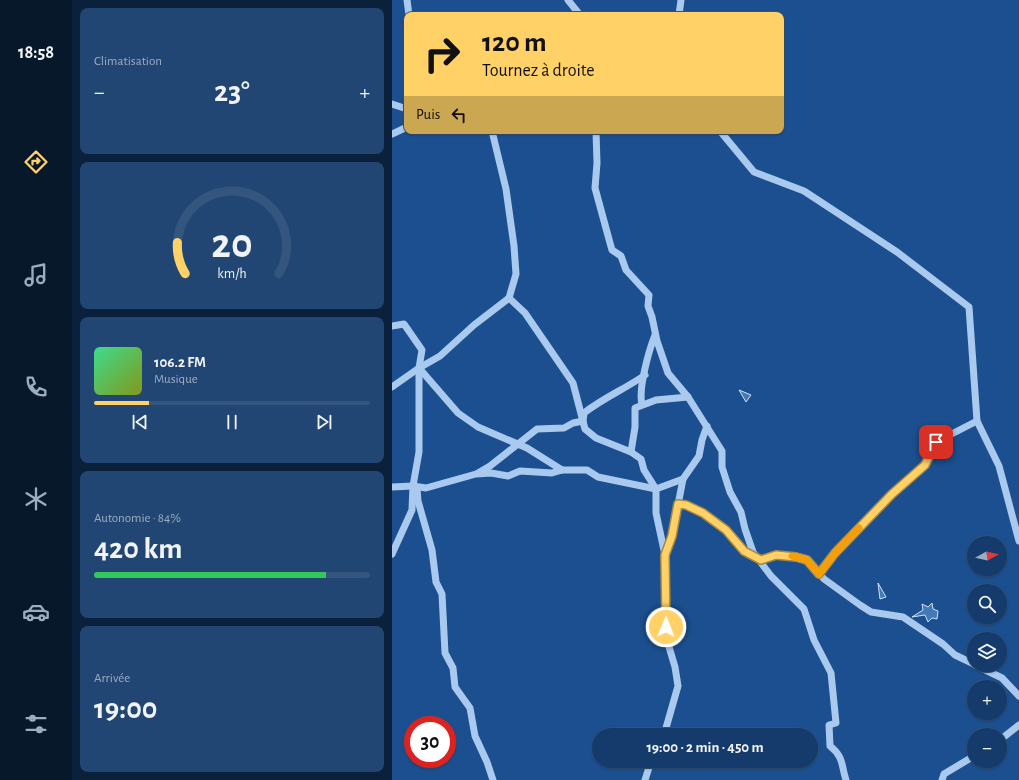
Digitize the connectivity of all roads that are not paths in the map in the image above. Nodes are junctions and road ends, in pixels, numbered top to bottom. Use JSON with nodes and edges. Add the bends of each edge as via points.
{"nodes":[{"id":1,"x":407,"y":0,"type":"edge"},
{"id":2,"x":568,"y":0,"type":"edge"},
{"id":3,"x":681,"y":0,"type":"edge"},
{"id":4,"x":409,"y":12,"type":"edge"},
{"id":5,"x":578,"y":12,"type":"edge"},
{"id":6,"x":679,"y":12,"type":"edge"},
{"id":7,"x":392,"y":104,"type":"edge"},
{"id":8,"x":404,"y":108,"type":"edge"},
{"id":9,"x":404,"y":128,"type":"edge"},
{"id":10,"x":392,"y":134,"type":"edge"},
{"id":11,"x":493,"y":134,"type":"edge"},
{"id":12,"x":596,"y":134,"type":"edge"},
{"id":13,"x":722,"y":134,"type":"edge"},
{"id":14,"x":509,"y":298,"type":"junction"},
{"id":15,"x":392,"y":326,"type":"edge"},
{"id":16,"x":655,"y":335,"type":"junction"},
{"id":17,"x":419,"y":368,"type":"junction"},
{"id":18,"x":645,"y":375,"type":"junction"},
{"id":19,"x":392,"y":387,"type":"edge"},
{"id":20,"x":688,"y":397,"type":"junction"},
{"id":21,"x":642,"y":404,"type":"junction"},
{"id":22,"x":583,"y":421,"type":"junction"},
{"id":23,"x":977,"y":421,"type":"junction"},
{"id":24,"x":707,"y":426,"type":"junction"},
{"id":25,"x":517,"y":444,"type":"junction"},
{"id":26,"x":631,"y":452,"type":"junction"},
{"id":27,"x":562,"y":470,"type":"junction"},
{"id":28,"x":476,"y":474,"type":"junction"},
{"id":29,"x":683,"y":479,"type":"junction"},
{"id":30,"x":415,"y":486,"type":"junction"},
{"id":31,"x":392,"y":487,"type":"edge"},
{"id":32,"x":656,"y":489,"type":"junction"},
{"id":33,"x":678,"y":504,"type":"junction"},
{"id":34,"x":1019,"y":541,"type":"edge"},
{"id":35,"x":392,"y":554,"type":"edge"},
{"id":36,"x":665,"y":555,"type":"junction"},
{"id":37,"x":761,"y":560,"type":"junction"},
{"id":38,"x":819,"y":574,"type":"junction"},
{"id":39,"x":967,"y":661,"type":"edge"},
{"id":40,"x":990,"y":672,"type":"edge"},
{"id":41,"x":1019,"y":696,"type":"edge"},
{"id":42,"x":1019,"y":725,"type":"edge"},
{"id":43,"x":666,"y":728,"type":"edge"},
{"id":44,"x":1007,"y":734,"type":"edge"},
{"id":45,"x":967,"y":760,"type":"edge"},
{"id":46,"x":648,"y":768,"type":"edge"},
{"id":47,"x":493,"y":780,"type":"edge"},
{"id":48,"x":644,"y":780,"type":"edge"},
{"id":49,"x":846,"y":780,"type":"edge"},
{"id":50,"x":942,"y":780,"type":"edge"}],
"edges":[{"from":1,"to":4,"type":"street"},
{"from":2,"to":5,"type":"street"},
{"from":3,"to":6,"type":"street"},
{"from":7,"to":8,"type":"street"},
{"from":9,"to":10,"type":"street"},
{"from":11,"to":14,"type":"street","via":[[506,189],[514,246],[516,274]]},
{"from":12,"to":16,"type":"street","via":[[596,197],[612,250],[621,256],[626,270],[650,295],[648,306]]},
{"from":13,"to":23,"type":"street","via":[[754,172],[804,191],[897,252],[969,307]]},
{"from":14,"to":17,"type":"street","via":[[440,356]]},
{"from":14,"to":22,"type":"street","via":[[525,313],[573,383]]},
{"from":15,"to":17,"type":"street","via":[[404,324],[422,350]]},
{"from":16,"to":18,"type":"street"},
{"from":16,"to":20,"type":"street","via":[[668,373]]},
{"from":17,"to":19,"type":"street"},
{"from":17,"to":25,"type":"street","via":[[458,413],[478,427]]},
{"from":17,"to":30,"type":"street"},
{"from":18,"to":21,"type":"street","via":[[640,396]]},
{"from":18,"to":22,"type":"street","via":[[598,402],[584,413]]},
{"from":20,"to":21,"type":"street"},
{"from":20,"to":24,"type":"street"},
{"from":21,"to":26,"type":"street","via":[[635,408]]},
{"from":22,"to":25,"type":"street","via":[[564,428],[537,428]]},
{"from":22,"to":26,"type":"street","via":[[585,430],[596,438]]},
{"from":23,"to":34,"type":"street","via":[[999,466]]},
{"from":23,"to":38,"type":"street","via":[[936,442],[925,465],[892,494],[835,553]]},
{"from":24,"to":29,"type":"street","via":[[699,456]]},
{"from":24,"to":37,"type":"street","via":[[722,451],[722,467],[730,492],[741,512],[753,552]]},
{"from":25,"to":27,"type":"street"},
{"from":25,"to":28,"type":"street"},
{"from":26,"to":32,"type":"street","via":[[641,460]]},
{"from":27,"to":28,"type":"street","via":[[520,471],[508,476]]},
{"from":27,"to":32,"type":"street","via":[[587,470],[598,477]]},
{"from":28,"to":30,"type":"street","via":[[426,488]]},
{"from":29,"to":32,"type":"street"},
{"from":29,"to":33,"type":"street"},
{"from":30,"to":31,"type":"street"},
{"from":30,"to":35,"type":"street","via":[[412,510]]},
{"from":30,"to":47,"type":"street","via":[[432,550],[434,577],[442,594],[445,653],[453,668],[455,687],[470,708],[475,736],[488,762]]},
{"from":32,"to":36,"type":"street","via":[[656,513]]},
{"from":33,"to":36,"type":"street","via":[[672,536]]},
{"from":33,"to":37,"type":"street","via":[[703,513],[726,530],[744,551]]},
{"from":36,"to":43,"type":"street","via":[[667,640],[678,686]]},
{"from":37,"to":38,"type":"street","via":[[776,555],[796,557],[807,560]]},
{"from":37,"to":49,"type":"street","via":[[771,576],[804,609],[814,640],[831,673],[836,723],[829,725],[830,746],[838,752]]},
{"from":38,"to":39,"type":"street","via":[[872,612],[903,617]]},
{"from":40,"to":41,"type":"street","via":[[1002,678]]},
{"from":42,"to":44,"type":"street"},
{"from":45,"to":50,"type":"street","via":[[944,774]]},
{"from":46,"to":48,"type":"street"}]}
